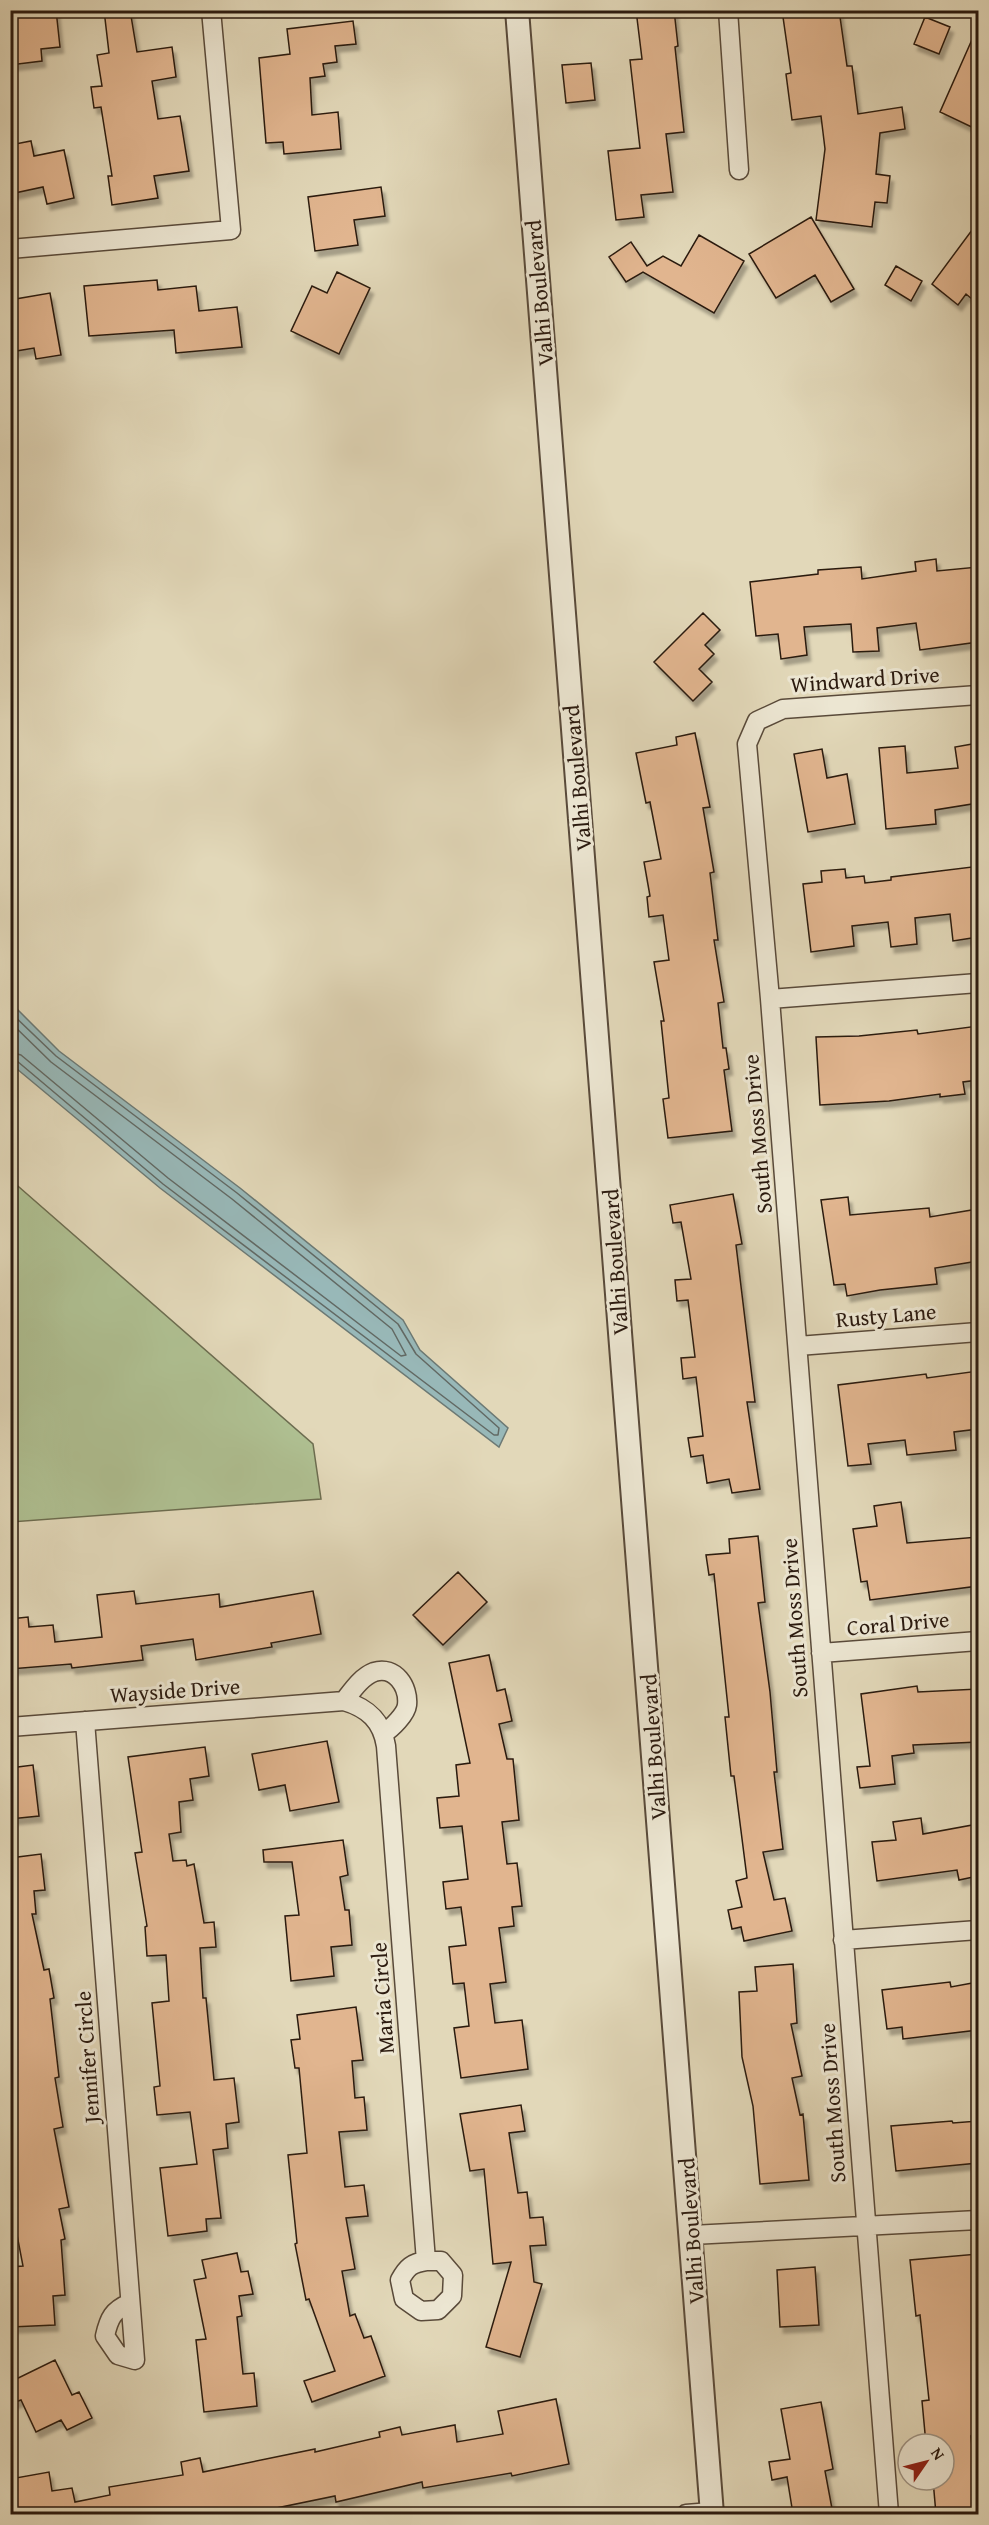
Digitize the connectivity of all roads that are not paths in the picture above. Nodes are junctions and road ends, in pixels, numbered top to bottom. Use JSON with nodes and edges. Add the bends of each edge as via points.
{"nodes":[{"id":1,"x":211,"y":10,"type":"edge"},
{"id":2,"x":517,"y":10,"type":"edge"},
{"id":3,"x":728,"y":10,"type":"edge"},
{"id":4,"x":739,"y":170,"type":"dead end"},
{"id":5,"x":10,"y":249,"type":"edge"},
{"id":6,"x":978,"y":695,"type":"edge"},
{"id":7,"x":758,"y":721,"type":"joint"},
{"id":8,"x":978,"y":983,"type":"edge"},
{"id":9,"x":770,"y":999,"type":"junction"},
{"id":10,"x":978,"y":1332,"type":"edge"},
{"id":11,"x":798,"y":1347,"type":"junction"},
{"id":12,"x":978,"y":1641,"type":"edge"},
{"id":13,"x":821,"y":1653,"type":"junction"},
{"id":14,"x":344,"y":1701,"type":"junction"},
{"id":15,"x":85,"y":1721,"type":"junction"},
{"id":16,"x":10,"y":1727,"type":"edge"},
{"id":17,"x":384,"y":1733,"type":"junction"},
{"id":18,"x":978,"y":1930,"type":"edge"},
{"id":19,"x":843,"y":1940,"type":"junction"},
{"id":20,"x":978,"y":2220,"type":"edge"},
{"id":21,"x":865,"y":2226,"type":"junction"},
{"id":22,"x":692,"y":2235,"type":"junction"},
{"id":23,"x":426,"y":2260,"type":"dead end"},
{"id":24,"x":130,"y":2303,"type":"junction"},
{"id":25,"x":712,"y":2513,"type":"edge"},
{"id":26,"x":686,"y":2514,"type":"edge"},
{"id":27,"x":889,"y":2514,"type":"edge"}],
"edges":[{"from":1,"to":5,"type":"street","via":[[231,230]]},
{"from":2,"to":22,"type":"street","name":"Valhi Boulevard"},
{"from":3,"to":4,"type":"street"},
{"from":6,"to":7,"type":"street","name":"Windward Drive","via":[[783,709]]},
{"from":7,"to":9,"type":"street","name":"South Moss Drive","via":[[747,744]]},
{"from":8,"to":9,"type":"street"},
{"from":9,"to":11,"type":"street","name":"South Moss Drive"},
{"from":10,"to":11,"type":"street","name":"Rusty Lane"},
{"from":11,"to":13,"type":"street","name":"South Moss Drive"},
{"from":12,"to":13,"type":"street","name":"Coral Drive"},
{"from":13,"to":19,"type":"street","name":"South Moss Drive"},
{"from":14,"to":15,"type":"street","name":"Wayside Drive"},
{"from":14,"to":17,"type":"street","via":[[373,1715]]},
{"from":14,"to":17,"type":"street","via":[[374,1672],[398,1676],[407,1690],[407,1707]]},
{"from":15,"to":16,"type":"street","name":"Wayside Drive"},
{"from":15,"to":24,"type":"street","name":"Jennifer Circle"},
{"from":17,"to":23,"type":"street","name":"Maria Circle"},
{"from":18,"to":19,"type":"street"},
{"from":19,"to":21,"type":"street","name":"South Moss Drive"},
{"from":20,"to":21,"type":"street"},
{"from":21,"to":22,"type":"street"},
{"from":21,"to":27,"type":"street","name":"South Moss Drive"},
{"from":22,"to":25,"type":"street","name":"Valhi Boulevard"},
{"from":24,"to":24,"type":"street","name":"Jennifer Circle","via":[[135,2360],[118,2355],[105,2336],[109,2318],[117,2308]]},
{"from":25,"to":26,"type":"street"}]}
